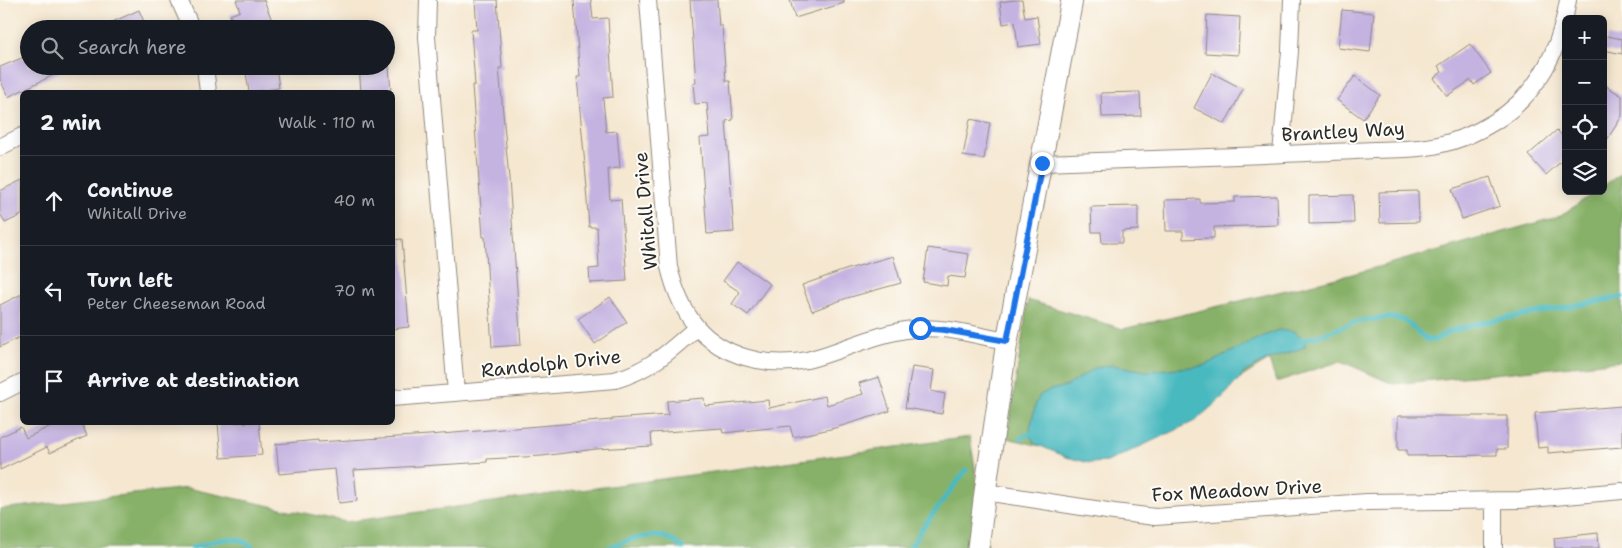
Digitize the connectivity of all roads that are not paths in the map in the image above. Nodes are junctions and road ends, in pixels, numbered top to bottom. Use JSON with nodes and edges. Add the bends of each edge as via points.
{"nodes":[{"id":1,"x":179,"y":0,"type":"edge"},
{"id":2,"x":428,"y":0,"type":"edge"},
{"id":3,"x":648,"y":0,"type":"edge"},
{"id":4,"x":1072,"y":0,"type":"edge"},
{"id":5,"x":1292,"y":0,"type":"edge"},
{"id":6,"x":1568,"y":0,"type":"edge"},
{"id":7,"x":188,"y":20,"type":"edge"},
{"id":8,"x":206,"y":75,"type":"edge"},
{"id":9,"x":208,"y":90,"type":"edge"},
{"id":10,"x":20,"y":137,"type":"edge"},
{"id":11,"x":0,"y":147,"type":"edge"},
{"id":12,"x":1281,"y":154,"type":"junction"},
{"id":13,"x":1042,"y":163,"type":"junction"},
{"id":14,"x":697,"y":327,"type":"junction"},
{"id":15,"x":1007,"y":341,"type":"junction"},
{"id":16,"x":20,"y":383,"type":"edge"},
{"id":17,"x":0,"y":393,"type":"edge"},
{"id":18,"x":456,"y":393,"type":"junction"},
{"id":19,"x":395,"y":398,"type":"edge"},
{"id":20,"x":1622,"y":491,"type":"edge"},
{"id":21,"x":985,"y":492,"type":"junction"},
{"id":22,"x":1494,"y":501,"type":"junction"},
{"id":23,"x":978,"y":548,"type":"edge"},
{"id":24,"x":1494,"y":548,"type":"edge"}],
"edges":[{"from":1,"to":7,"type":"street"},
{"from":2,"to":18,"type":"street","via":[[427,36]]},
{"from":3,"to":14,"type":"street","name":"Whitall Drive","via":[[668,260],[678,294]]},
{"from":4,"to":13,"type":"street"},
{"from":5,"to":12,"type":"street"},
{"from":6,"to":12,"type":"street","name":"Brantley Way","via":[[1555,50],[1539,78],[1519,103],[1494,122],[1438,145]]},
{"from":8,"to":9,"type":"street"},
{"from":10,"to":11,"type":"street"},
{"from":12,"to":13,"type":"street","name":"Brantley Way"},
{"from":13,"to":15,"type":"street"},
{"from":14,"to":15,"type":"street","name":"Whitall Drive","via":[[716,344],[736,354],[784,363],[818,357],[912,329],[945,330]]},
{"from":14,"to":18,"type":"street","name":"Randolph Drive","via":[[656,362],[615,380]]},
{"from":15,"to":21,"type":"street"},
{"from":16,"to":17,"type":"street"},
{"from":18,"to":19,"type":"street","name":"Randolph Drive"},
{"from":20,"to":22,"type":"street","name":"Fox Meadow Drive"},
{"from":21,"to":22,"type":"street","name":"Fox Meadow Drive","via":[[1155,516],[1367,502]]},
{"from":21,"to":23,"type":"street"},
{"from":22,"to":24,"type":"street"}]}
